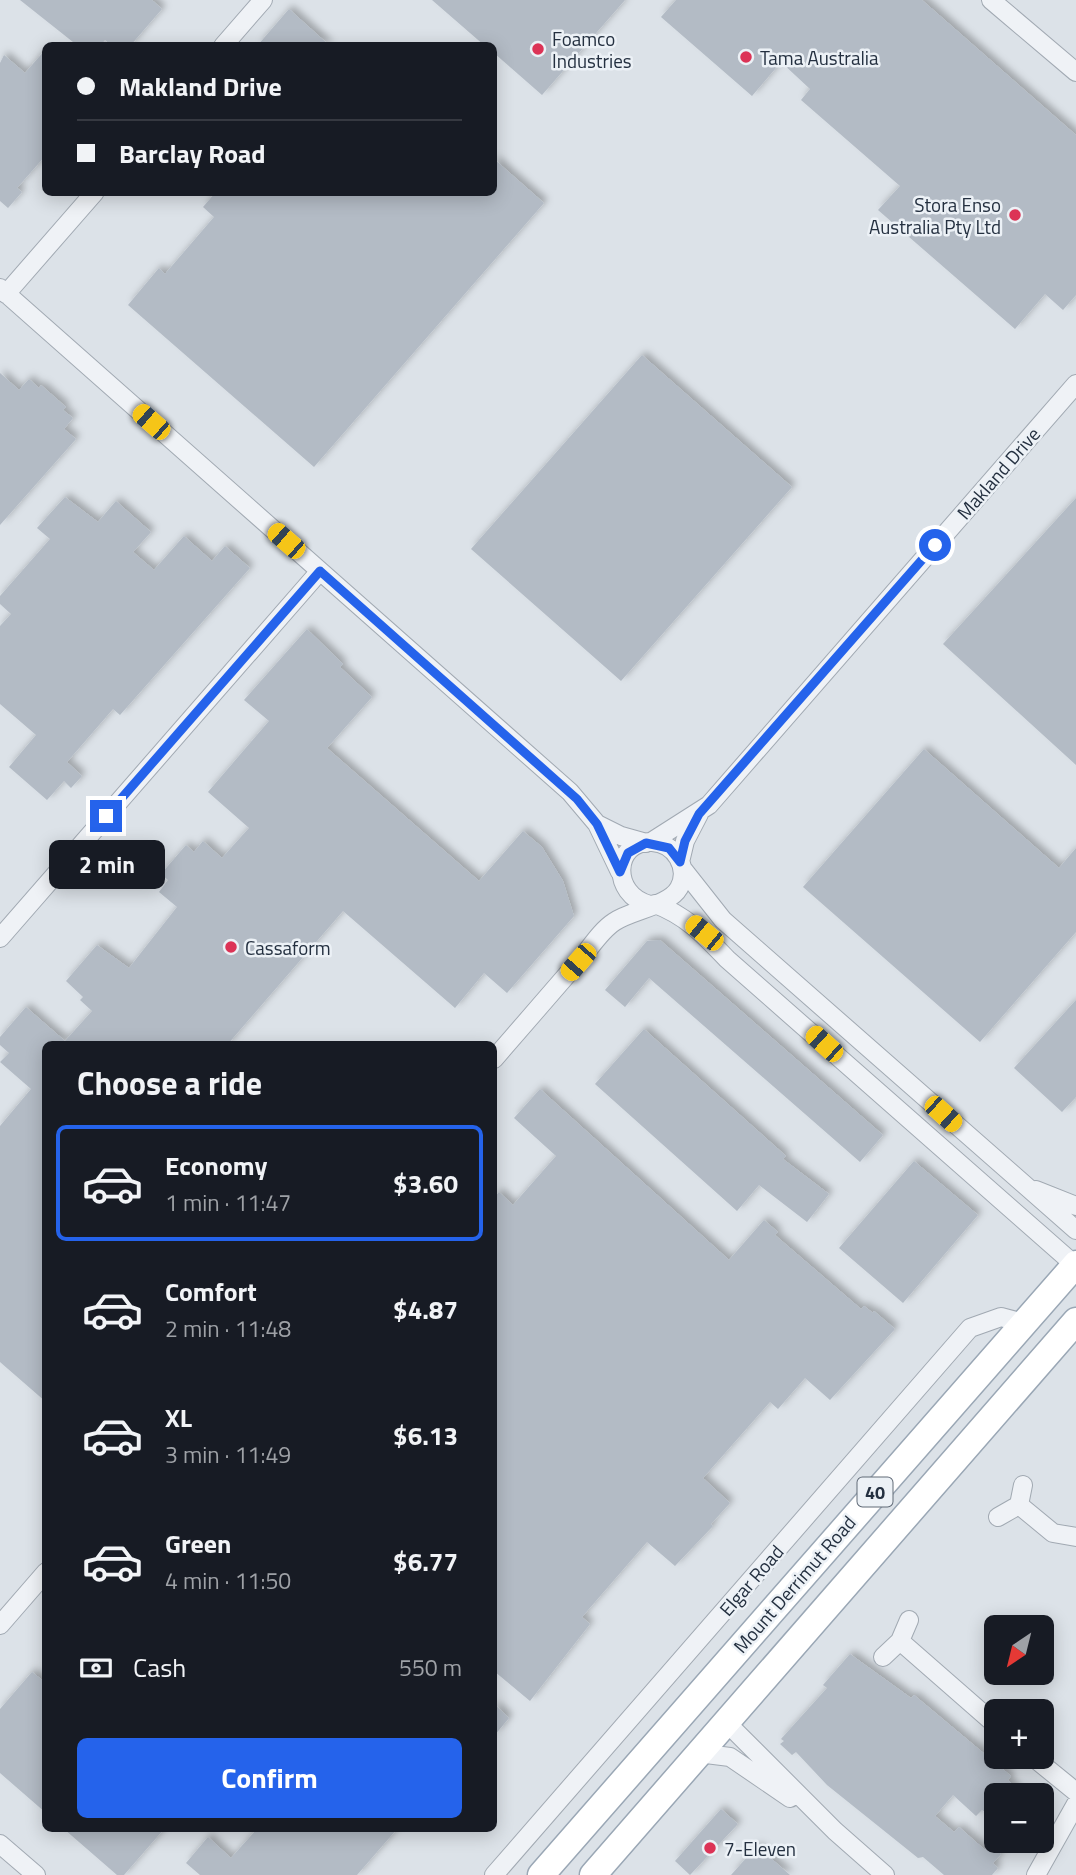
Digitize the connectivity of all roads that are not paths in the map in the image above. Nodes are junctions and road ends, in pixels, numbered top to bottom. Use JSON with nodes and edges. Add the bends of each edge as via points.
{"nodes":[{"id":1,"x":263,"y":0,"type":"edge"},
{"id":2,"x":991,"y":0,"type":"edge"},
{"id":3,"x":226,"y":42,"type":"edge"},
{"id":4,"x":1076,"y":72,"type":"edge"},
{"id":5,"x":91,"y":196,"type":"edge"},
{"id":6,"x":3,"y":291,"type":"edge"},
{"id":7,"x":1076,"y":384,"type":"edge"},
{"id":8,"x":320,"y":571,"type":"junction"},
{"id":9,"x":699,"y":814,"type":"junction"},
{"id":10,"x":597,"y":824,"type":"junction"},
{"id":11,"x":648,"y":842,"type":"junction"},
{"id":12,"x":681,"y":865,"type":"junction"},
{"id":13,"x":621,"y":876,"type":"junction"},
{"id":14,"x":652,"y":904,"type":"junction"},
{"id":15,"x":612,"y":923,"type":"junction"},
{"id":16,"x":0,"y":937,"type":"edge"},
{"id":17,"x":497,"y":1056,"type":"edge"},
{"id":18,"x":1023,"y":1184,"type":"junction"},
{"id":19,"x":1076,"y":1206,"type":"edge"},
{"id":20,"x":1076,"y":1230,"type":"edge"},
{"id":21,"x":1076,"y":1265,"type":"edge"},
{"id":22,"x":1076,"y":1321,"type":"edge"},
{"id":23,"x":1024,"y":1323,"type":"junction"},
{"id":24,"x":1023,"y":1485,"type":"dead end"},
{"id":25,"x":1019,"y":1505,"type":"junction"},
{"id":26,"x":998,"y":1517,"type":"dead end"},
{"id":27,"x":1076,"y":1537,"type":"edge"},
{"id":28,"x":42,"y":1577,"type":"edge"},
{"id":29,"x":909,"y":1620,"type":"dead end"},
{"id":30,"x":0,"y":1625,"type":"edge"},
{"id":31,"x":900,"y":1641,"type":"junction"},
{"id":32,"x":883,"y":1657,"type":"dead end"},
{"id":33,"x":984,"y":1714,"type":"edge"},
{"id":34,"x":675,"y":1720,"type":"junction"},
{"id":35,"x":726,"y":1722,"type":"junction"},
{"id":36,"x":698,"y":1753,"type":"junction"},
{"id":37,"x":1048,"y":1769,"type":"edge"},
{"id":38,"x":1076,"y":1792,"type":"edge"},
{"id":39,"x":1076,"y":1804,"type":"edge"},
{"id":40,"x":835,"y":1831,"type":"junction"},
{"id":41,"x":0,"y":1844,"type":"edge"},
{"id":42,"x":36,"y":1875,"type":"edge"},
{"id":43,"x":494,"y":1875,"type":"edge"},
{"id":44,"x":541,"y":1875,"type":"edge"},
{"id":45,"x":593,"y":1875,"type":"edge"},
{"id":46,"x":886,"y":1875,"type":"edge"},
{"id":47,"x":1036,"y":1875,"type":"edge"}],
"edges":[{"from":1,"to":3,"type":"street"},
{"from":2,"to":4,"type":"street"},
{"from":5,"to":6,"type":"street"},
{"from":6,"to":8,"type":"street"},
{"from":7,"to":9,"type":"street","name":"Makland Drive"},
{"from":8,"to":10,"type":"street","via":[[569,792]]},
{"from":8,"to":16,"type":"street"},
{"from":9,"to":11,"type":"street","name":"Makland Drive"},
{"from":9,"to":12,"type":"street","name":"Makland Drive","via":[[685,841]]},
{"from":10,"to":11,"type":"street"},
{"from":10,"to":13,"type":"street"},
{"from":11,"to":12,"type":"street","via":[[669,848]]},
{"from":11,"to":13,"type":"street","via":[[628,853]]},
{"from":12,"to":14,"type":"street","via":[[682,878],[673,895]]},
{"from":12,"to":18,"type":"street","via":[[723,920]]},
{"from":13,"to":14,"type":"street","via":[[631,897]]},
{"from":13,"to":15,"type":"street"},
{"from":14,"to":15,"type":"street"},
{"from":14,"to":21,"type":"street","via":[[679,915],[704,933],[727,959]]},
{"from":15,"to":17,"type":"street"},
{"from":18,"to":19,"type":"street"},
{"from":18,"to":20,"type":"street"},
{"from":21,"to":23,"type":"main road","name":"Mount Derrimut Road","number":"40"},
{"from":22,"to":35,"type":"main road","name":"Mount Derrimut Road","number":"40"},
{"from":23,"to":34,"type":"main road","name":"Mount Derrimut Road","number":"40"},
{"from":23,"to":43,"type":"street","name":"Elgar Road","via":[[1001,1317],[970,1328]]},
{"from":24,"to":25,"type":"street"},
{"from":25,"to":26,"type":"street"},
{"from":25,"to":27,"type":"street","via":[[1053,1532]]},
{"from":28,"to":30,"type":"street"},
{"from":29,"to":31,"type":"street"},
{"from":31,"to":32,"type":"street"},
{"from":31,"to":33,"type":"street"},
{"from":34,"to":35,"type":"main road","via":[[709,1713]]},
{"from":34,"to":44,"type":"main road","name":"Mount Derrimut Road","number":"40"},
{"from":35,"to":36,"type":"main road","name":"Mount Derrimut Road","number":"40"},
{"from":35,"to":40,"type":"street"},
{"from":36,"to":40,"type":"street","via":[[730,1757]]},
{"from":36,"to":45,"type":"main road","name":"Mount Derrimut Road","number":"40"},
{"from":37,"to":38,"type":"street"},
{"from":39,"to":47,"type":"street"},
{"from":40,"to":46,"type":"street"},
{"from":41,"to":42,"type":"street"}]}
